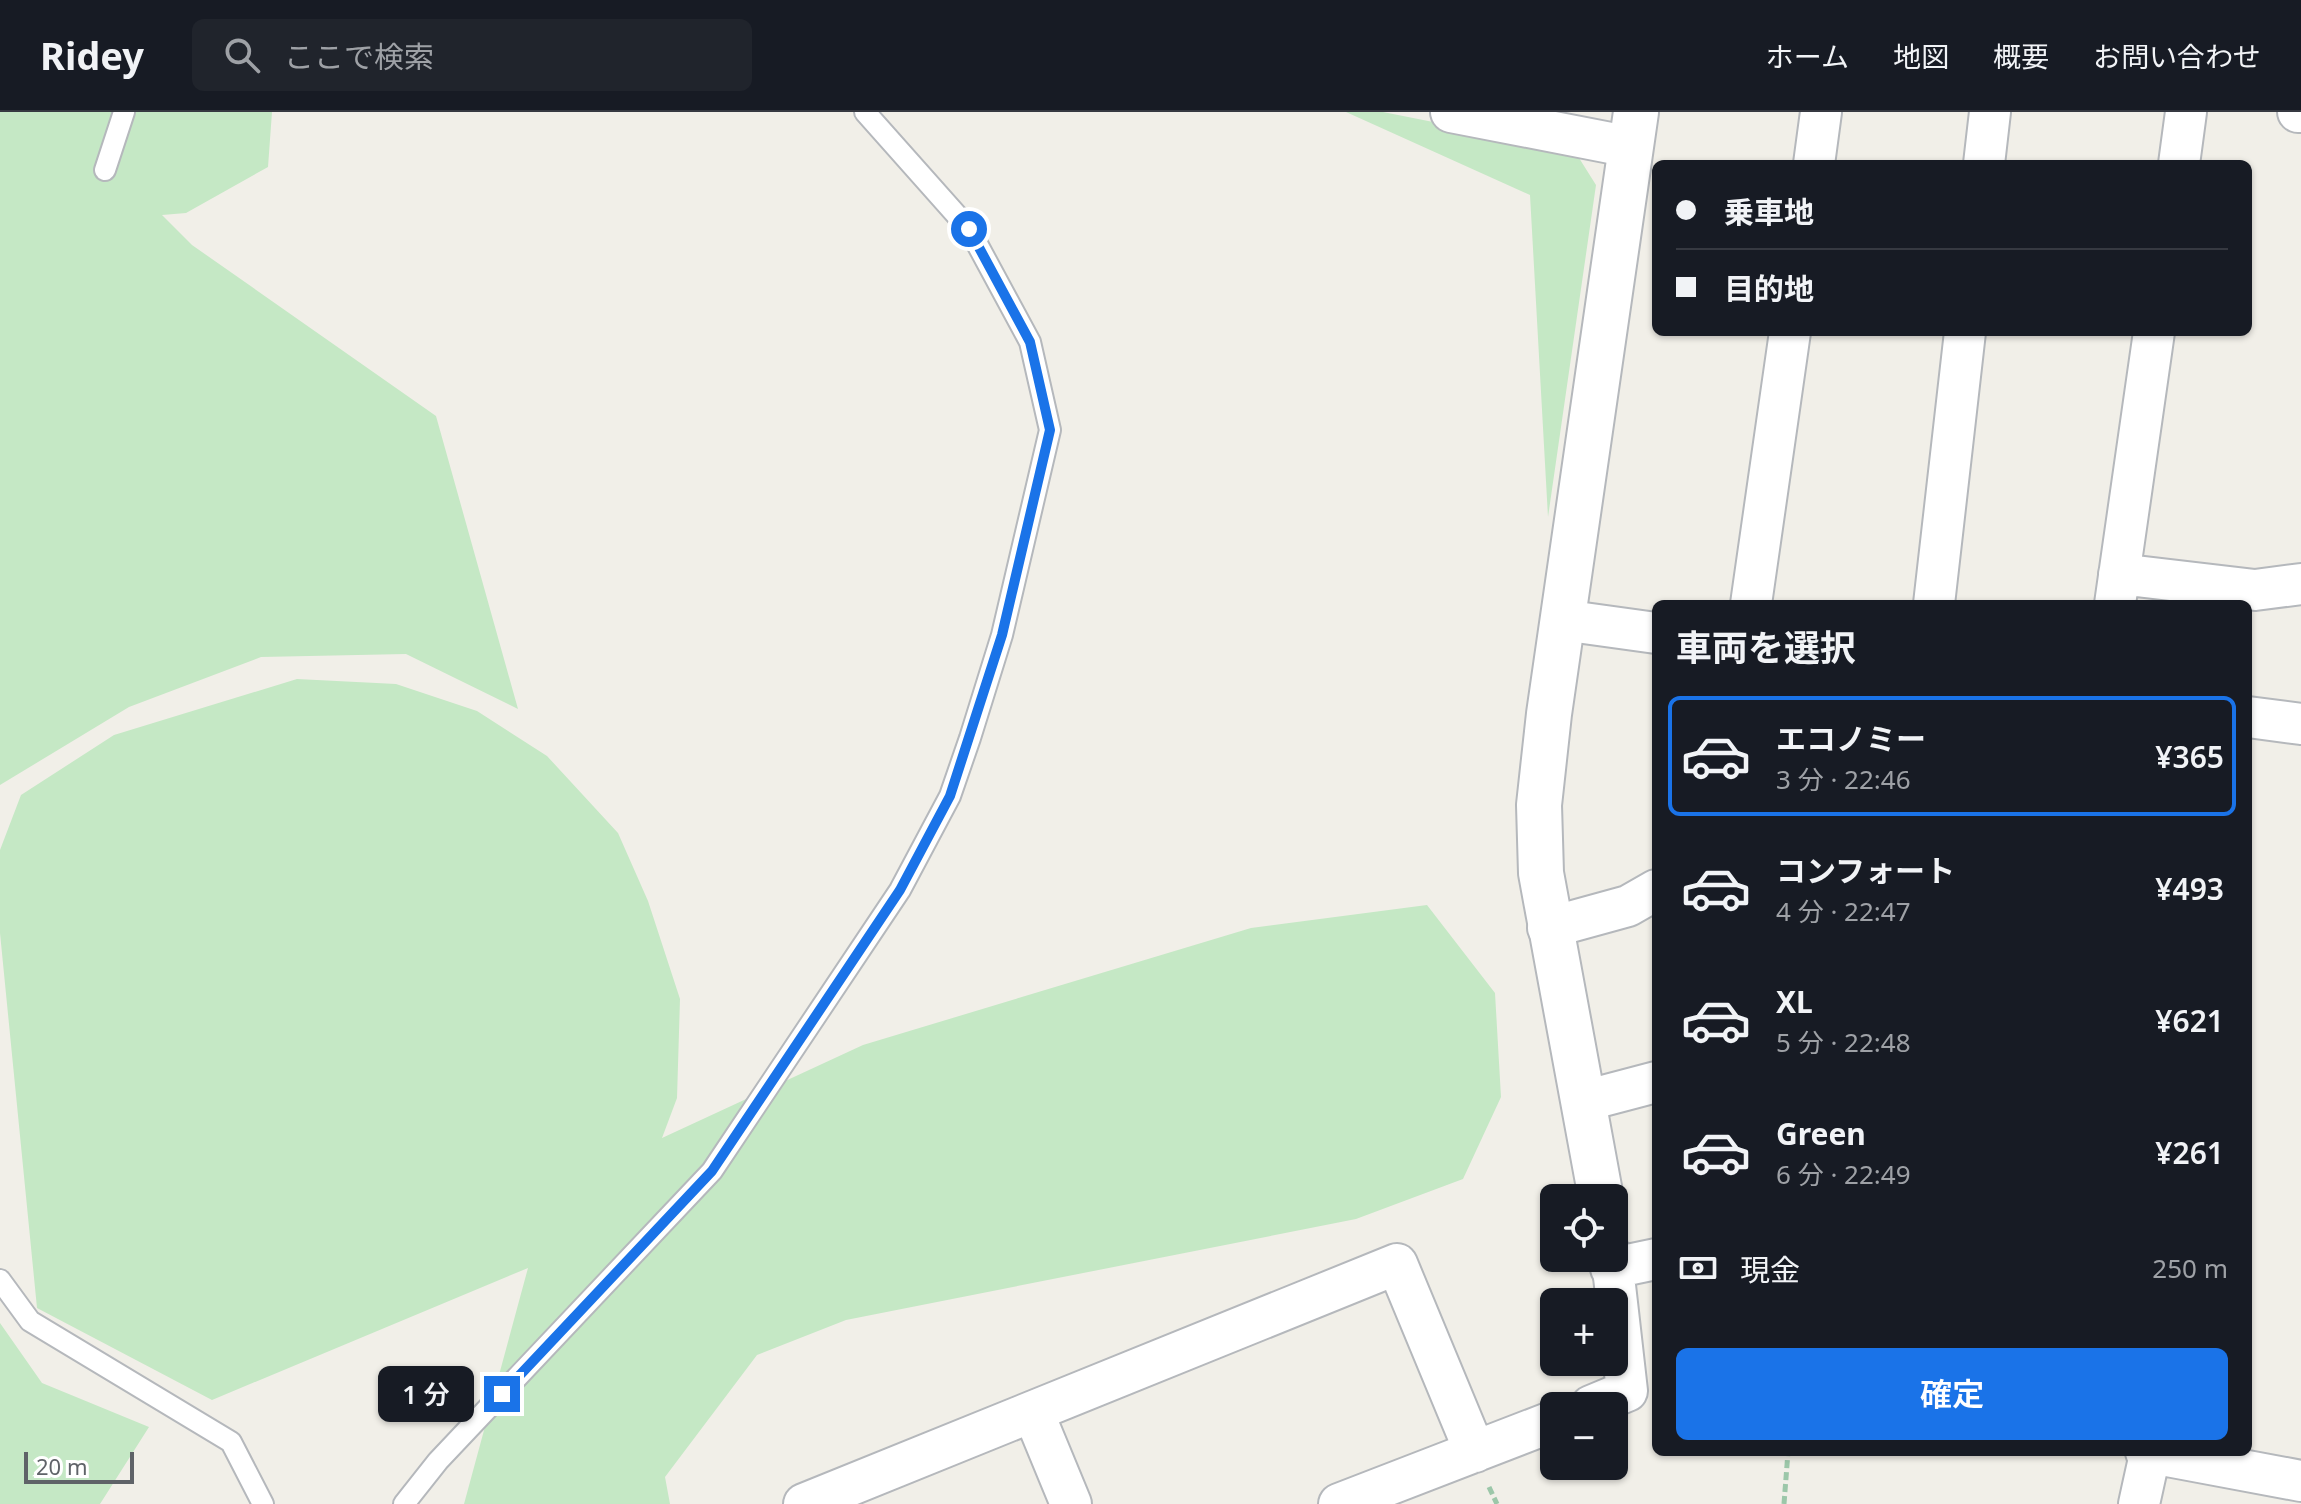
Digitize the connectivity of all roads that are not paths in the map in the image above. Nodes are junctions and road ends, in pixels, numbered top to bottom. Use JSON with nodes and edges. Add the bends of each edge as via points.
{"nodes":[{"id":1,"x":124,"y":112,"type":"edge"},
{"id":2,"x":865,"y":112,"type":"edge"},
{"id":3,"x":1451,"y":112,"type":"edge"},
{"id":4,"x":1821,"y":112,"type":"edge"},
{"id":5,"x":1990,"y":112,"type":"edge"},
{"id":6,"x":2186,"y":112,"type":"edge"},
{"id":7,"x":1633,"y":130,"type":"edge"},
{"id":8,"x":1815,"y":160,"type":"edge"},
{"id":9,"x":1984,"y":160,"type":"edge"},
{"id":10,"x":2180,"y":160,"type":"edge"},
{"id":11,"x":105,"y":170,"type":"dead end"},
{"id":12,"x":1789,"y":336,"type":"edge"},
{"id":13,"x":1965,"y":336,"type":"edge"},
{"id":14,"x":2153,"y":336,"type":"edge"},
{"id":15,"x":2297,"y":579,"type":"edge"},
{"id":16,"x":2117,"y":589,"type":"edge"},
{"id":17,"x":1752,"y":600,"type":"edge"},
{"id":18,"x":1934,"y":600,"type":"edge"},
{"id":19,"x":1562,"y":620,"type":"junction"},
{"id":20,"x":1652,"y":632,"type":"edge"},
{"id":21,"x":2252,"y":718,"type":"edge"},
{"id":22,"x":2301,"y":724,"type":"edge"},
{"id":23,"x":1652,"y":892,"type":"edge"},
{"id":24,"x":1548,"y":928,"type":"junction"},
{"id":25,"x":1652,"y":1083,"type":"edge"},
{"id":26,"x":1584,"y":1101,"type":"junction"},
{"id":27,"x":1599,"y":1184,"type":"edge"},
{"id":28,"x":1652,"y":1259,"type":"edge"},
{"id":29,"x":1628,"y":1262,"type":"edge"},
{"id":30,"x":1613,"y":1272,"type":"edge"},
{"id":31,"x":0,"y":1280,"type":"edge"},
{"id":32,"x":1625,"y":1392,"type":"edge"},
{"id":33,"x":1033,"y":1412,"type":"junction"},
{"id":34,"x":1540,"y":1430,"type":"edge"},
{"id":35,"x":2147,"y":1456,"type":"edge"},
{"id":36,"x":2164,"y":1456,"type":"edge"},
{"id":37,"x":1481,"y":1468,"type":"junction"},
{"id":38,"x":2301,"y":1481,"type":"edge"},
{"id":39,"x":263,"y":1504,"type":"edge"},
{"id":40,"x":404,"y":1504,"type":"edge"},
{"id":41,"x":804,"y":1504,"type":"edge"},
{"id":42,"x":1071,"y":1504,"type":"edge"},
{"id":43,"x":1339,"y":1504,"type":"edge"},
{"id":44,"x":2139,"y":1504,"type":"edge"}],
"edges":[{"from":1,"to":11,"type":"lane"},
{"from":2,"to":40,"type":"lane","via":[[969,229],[1030,342],[1050,430],[1002,635],[970,738],[950,796],[900,890],[712,1171],[438,1461]]},
{"from":3,"to":7,"type":"street"},
{"from":4,"to":8,"type":"street"},
{"from":5,"to":9,"type":"street"},
{"from":6,"to":10,"type":"street"},
{"from":7,"to":19,"type":"street"},
{"from":12,"to":17,"type":"street"},
{"from":13,"to":18,"type":"street"},
{"from":14,"to":16,"type":"street"},
{"from":15,"to":16,"type":"street","via":[[2255,590]]},
{"from":19,"to":20,"type":"street"},
{"from":19,"to":24,"type":"street","via":[[1539,805]]},
{"from":21,"to":22,"type":"street"},
{"from":23,"to":24,"type":"street","via":[[1628,906]]},
{"from":24,"to":26,"type":"street"},
{"from":25,"to":26,"type":"street"},
{"from":26,"to":27,"type":"street"},
{"from":28,"to":29,"type":"street"},
{"from":30,"to":32,"type":"street"},
{"from":31,"to":39,"type":"lane","via":[[30,1321],[231,1442]]},
{"from":33,"to":37,"type":"street","via":[[1397,1264]]},
{"from":33,"to":41,"type":"street"},
{"from":33,"to":42,"type":"street"},
{"from":34,"to":37,"type":"street"},
{"from":35,"to":44,"type":"street"},
{"from":36,"to":38,"type":"street"},
{"from":37,"to":43,"type":"street"}]}
